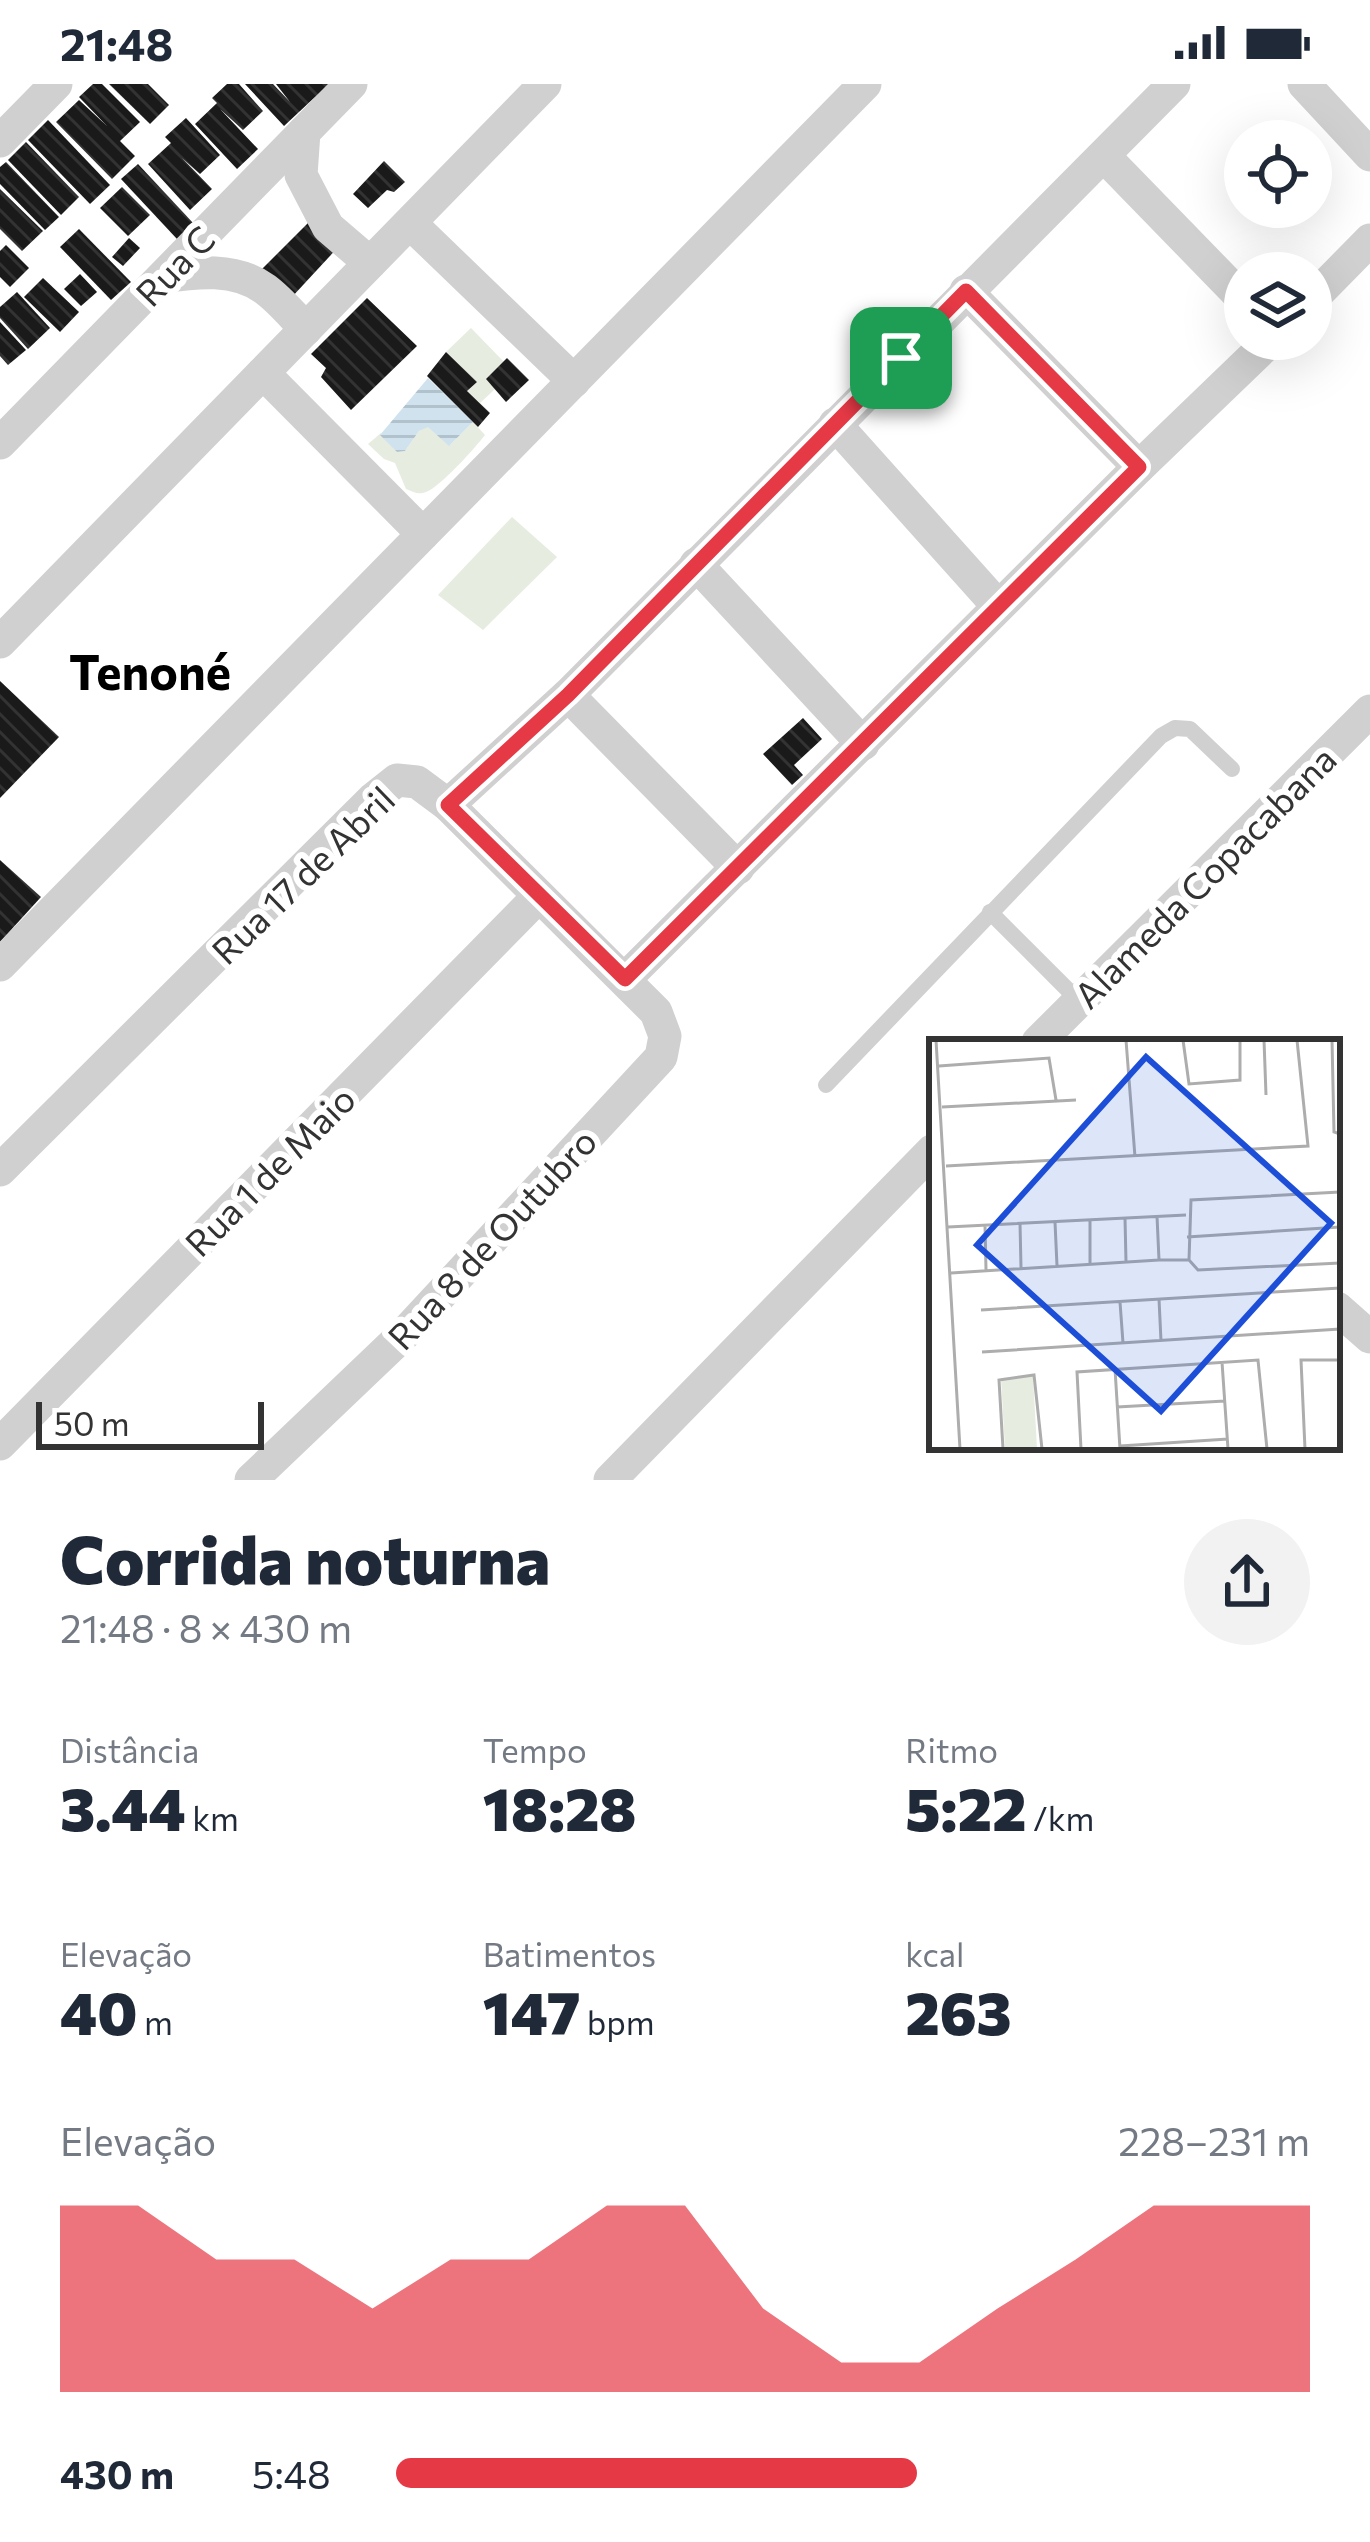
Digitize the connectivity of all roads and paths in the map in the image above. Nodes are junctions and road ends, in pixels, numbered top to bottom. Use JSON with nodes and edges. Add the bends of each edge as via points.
{"nodes":[{"id":1,"x":56,"y":84,"type":"edge"},
{"id":2,"x":545,"y":84,"type":"edge"},
{"id":3,"x":865,"y":84,"type":"edge"},
{"id":4,"x":1174,"y":84,"type":"edge"},
{"id":5,"x":1304,"y":84,"type":"edge"},
{"id":6,"x":348,"y":85,"type":"edge"},
{"id":7,"x":304,"y":132,"type":"junction"},
{"id":8,"x":0,"y":141,"type":"edge"},
{"id":9,"x":1370,"y":155,"type":"edge"},
{"id":10,"x":1104,"y":156,"type":"junction"},
{"id":11,"x":410,"y":223,"type":"junction"},
{"id":12,"x":1370,"y":240,"type":"edge"},
{"id":13,"x":370,"y":263,"type":"junction"},
{"id":14,"x":163,"y":277,"type":"junction"},
{"id":15,"x":1224,"y":279,"type":"edge"},
{"id":16,"x":1332,"y":279,"type":"edge"},
{"id":17,"x":966,"y":291,"type":"junction"},
{"id":18,"x":306,"y":329,"type":"junction"},
{"id":19,"x":1250,"y":360,"type":"edge"},
{"id":20,"x":263,"y":374,"type":"junction"},
{"id":21,"x":574,"y":381,"type":"junction"},
{"id":22,"x":835,"y":424,"type":"junction"},
{"id":23,"x":0,"y":443,"type":"edge"},
{"id":24,"x":1139,"y":467,"type":"junction"},
{"id":25,"x":423,"y":534,"type":"junction"},
{"id":26,"x":696,"y":564,"type":"junction"},
{"id":27,"x":998,"y":606,"type":"junction"},
{"id":28,"x":0,"y":642,"type":"edge"},
{"id":29,"x":568,"y":695,"type":"junction"},
{"id":30,"x":1370,"y":711,"type":"edge"},
{"id":31,"x":863,"y":743,"type":"junction"},
{"id":32,"x":1232,"y":769,"type":"dead end"},
{"id":33,"x":448,"y":805,"type":"junction"},
{"id":34,"x":738,"y":868,"type":"junction"},
{"id":35,"x":539,"y":896,"type":"junction"},
{"id":36,"x":990,"y":912,"type":"junction"},
{"id":37,"x":0,"y":965,"type":"edge"},
{"id":38,"x":625,"y":979,"type":"junction"},
{"id":39,"x":1078,"y":1001,"type":"junction"},
{"id":40,"x":1050,"y":1038,"type":"edge"},
{"id":41,"x":826,"y":1085,"type":"dead end"},
{"id":42,"x":929,"y":1154,"type":"edge"},
{"id":43,"x":0,"y":1170,"type":"edge"},
{"id":44,"x":1340,"y":1311,"type":"edge"},
{"id":45,"x":1370,"y":1337,"type":"edge"},
{"id":46,"x":0,"y":1444,"type":"edge"},
{"id":47,"x":251,"y":1480,"type":"edge"},
{"id":48,"x":610,"y":1480,"type":"edge"}],
"edges":[{"from":1,"to":8,"type":"street"},
{"from":2,"to":11,"type":"street"},
{"from":3,"to":21,"type":"street"},
{"from":4,"to":10,"type":"street","name":"Rua 17 de Abril"},
{"from":5,"to":9,"type":"street"},
{"from":6,"to":7,"type":"street","name":"Rua C"},
{"from":7,"to":13,"type":"street","via":[[301,176],[328,226]]},
{"from":7,"to":14,"type":"street","name":"Rua C"},
{"from":10,"to":15,"type":"street"},
{"from":10,"to":17,"type":"street","name":"Rua 17 de Abril"},
{"from":11,"to":13,"type":"street"},
{"from":11,"to":21,"type":"street"},
{"from":12,"to":16,"type":"street"},
{"from":13,"to":18,"type":"street"},
{"from":14,"to":18,"type":"street","via":[[203,271],[244,278]]},
{"from":14,"to":23,"type":"street","name":"Rua C"},
{"from":17,"to":22,"type":"street","name":"Rua 17 de Abril"},
{"from":17,"to":24,"type":"street"},
{"from":18,"to":20,"type":"street"},
{"from":19,"to":24,"type":"street"},
{"from":20,"to":25,"type":"street"},
{"from":20,"to":28,"type":"street"},
{"from":21,"to":25,"type":"street"},
{"from":22,"to":26,"type":"street","name":"Rua 17 de Abril"},
{"from":22,"to":27,"type":"street"},
{"from":24,"to":27,"type":"street"},
{"from":25,"to":37,"type":"street"},
{"from":26,"to":29,"type":"street","name":"Rua 17 de Abril"},
{"from":26,"to":31,"type":"street"},
{"from":27,"to":31,"type":"street"},
{"from":29,"to":33,"type":"street","name":"Rua 17 de Abril"},
{"from":29,"to":34,"type":"street"},
{"from":30,"to":39,"type":"street","name":"Alameda Copacabana"},
{"from":31,"to":34,"type":"street"},
{"from":32,"to":36,"type":"lane","via":[[1190,729],[1161,736]]},
{"from":33,"to":35,"type":"street"},
{"from":33,"to":43,"type":"street","name":"Rua 17 de Abril","via":[[417,782],[397,780]]},
{"from":34,"to":38,"type":"street"},
{"from":35,"to":38,"type":"street"},
{"from":35,"to":46,"type":"street","name":"Rua 1 de Maio"},
{"from":36,"to":39,"type":"lane"},
{"from":36,"to":41,"type":"lane"},
{"from":38,"to":47,"type":"street","name":"Rua 8 de Outubro","via":[[656,1012],[661,1058],[405,1333]]},
{"from":39,"to":40,"type":"street","name":"Alameda Copacabana"},
{"from":42,"to":48,"type":"street"},
{"from":44,"to":45,"type":"street"}]}
